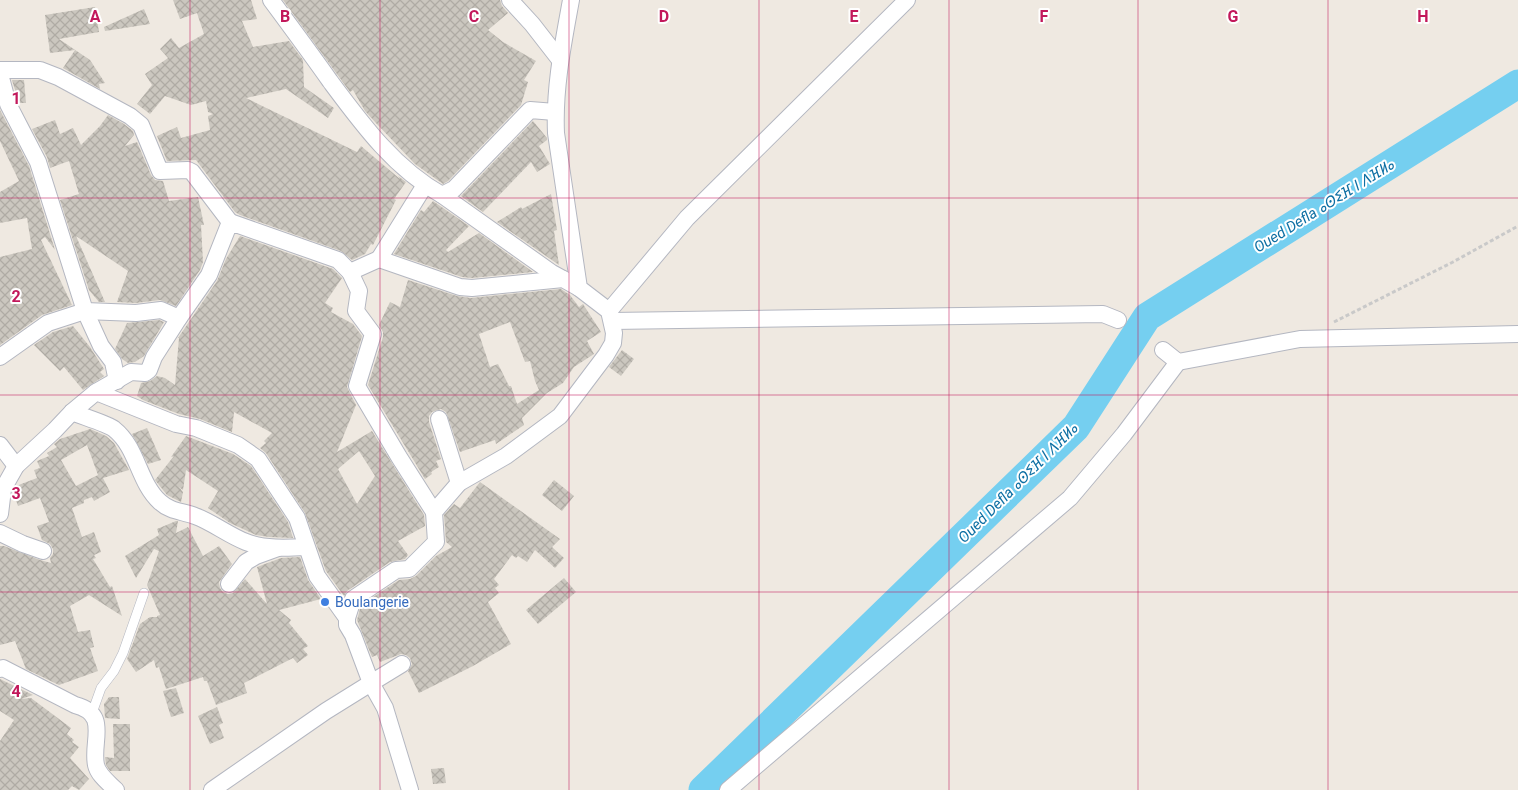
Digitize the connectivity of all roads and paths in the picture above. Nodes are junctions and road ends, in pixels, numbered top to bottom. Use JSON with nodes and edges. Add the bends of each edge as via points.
{"nodes":[{"id":1,"x":271,"y":0,"type":"edge"},
{"id":2,"x":510,"y":0,"type":"edge"},
{"id":3,"x":571,"y":0,"type":"edge"},
{"id":4,"x":907,"y":0,"type":"edge"},
{"id":5,"x":560,"y":60,"type":"junction"},
{"id":6,"x":0,"y":70,"type":"edge"},
{"id":7,"x":0,"y":74,"type":"edge"},
{"id":8,"x":555,"y":112,"type":"junction"},
{"id":9,"x":425,"y":185,"type":"junction"},
{"id":10,"x":442,"y":195,"type":"junction"},
{"id":11,"x":230,"y":222,"type":"junction"},
{"id":12,"x":1518,"y":226,"type":"edge"},
{"id":13,"x":379,"y":259,"type":"junction"},
{"id":14,"x":350,"y":272,"type":"junction"},
{"id":15,"x":562,"y":278,"type":"junction"},
{"id":16,"x":579,"y":288,"type":"junction"},
{"id":17,"x":85,"y":311,"type":"junction"},
{"id":18,"x":610,"y":316,"type":"junction"},
{"id":19,"x":179,"y":318,"type":"junction"},
{"id":20,"x":1118,"y":320,"type":"dead end"},
{"id":21,"x":1326,"y":326,"type":"dead end"},
{"id":22,"x":1518,"y":334,"type":"edge"},
{"id":23,"x":1163,"y":350,"type":"dead end"},
{"id":24,"x":0,"y":357,"type":"edge"},
{"id":25,"x":1178,"y":362,"type":"junction"},
{"id":26,"x":117,"y":381,"type":"junction"},
{"id":27,"x":96,"y":392,"type":"junction"},
{"id":28,"x":72,"y":412,"type":"junction"},
{"id":29,"x":439,"y":419,"type":"dead end"},
{"id":30,"x":0,"y":446,"type":"edge"},
{"id":31,"x":16,"y":466,"type":"junction"},
{"id":32,"x":459,"y":483,"type":"junction"},
{"id":33,"x":434,"y":512,"type":"junction"},
{"id":34,"x":0,"y":514,"type":"edge"},
{"id":35,"x":0,"y":533,"type":"edge"},
{"id":36,"x":306,"y":547,"type":"junction"},
{"id":37,"x":279,"y":548,"type":"junction"},
{"id":38,"x":43,"y":550,"type":"dead end"},
{"id":39,"x":229,"y":584,"type":"dead end"},
{"id":40,"x":144,"y":593,"type":"dead end"},
{"id":41,"x":347,"y":618,"type":"junction"},
{"id":42,"x":402,"y":664,"type":"dead end"},
{"id":43,"x":0,"y":669,"type":"edge"},
{"id":44,"x":371,"y":683,"type":"junction"},
{"id":45,"x":92,"y":714,"type":"junction"},
{"id":46,"x":116,"y":790,"type":"edge"},
{"id":47,"x":212,"y":790,"type":"edge"},
{"id":48,"x":410,"y":790,"type":"edge"},
{"id":49,"x":728,"y":790,"type":"edge"}],
"edges":[{"from":1,"to":9,"type":"street","via":[[361,123],[399,164]]},
{"from":2,"to":5,"type":"street"},
{"from":3,"to":5,"type":"street"},
{"from":4,"to":18,"type":"street","via":[[686,218]]},
{"from":5,"to":8,"type":"street"},
{"from":6,"to":11,"type":"street","via":[[40,70],[130,116],[141,125],[160,171],[192,172]]},
{"from":7,"to":17,"type":"street","via":[[8,104],[38,162]]},
{"from":8,"to":10,"type":"street","via":[[530,110],[454,189]]},
{"from":8,"to":16,"type":"street"},
{"from":9,"to":10,"type":"street"},
{"from":9,"to":13,"type":"street"},
{"from":10,"to":15,"type":"street"},
{"from":11,"to":14,"type":"street","via":[[338,260]]},
{"from":11,"to":19,"type":"street","via":[[209,275]]},
{"from":12,"to":21,"type":"path"},
{"from":13,"to":14,"type":"street"},
{"from":13,"to":15,"type":"street","via":[[460,287]]},
{"from":14,"to":33,"type":"street","via":[[359,291],[356,311],[372,334],[357,386]]},
{"from":15,"to":16,"type":"street"},
{"from":16,"to":18,"type":"street"},
{"from":17,"to":19,"type":"street","via":[[136,313],[161,310]]},
{"from":17,"to":24,"type":"street","via":[[48,322]]},
{"from":17,"to":26,"type":"street","via":[[101,346],[113,362]]},
{"from":18,"to":20,"type":"street","via":[[1103,314]]},
{"from":18,"to":32,"type":"street","via":[[613,343],[560,416],[506,456]]},
{"from":19,"to":26,"type":"street","via":[[149,370],[145,373],[131,372]]},
{"from":22,"to":25,"type":"street","via":[[1300,339]]},
{"from":23,"to":25,"type":"street"},
{"from":25,"to":49,"type":"street","via":[[1119,441],[1070,498]]},
{"from":26,"to":27,"type":"street"},
{"from":27,"to":28,"type":"street"},
{"from":27,"to":36,"type":"street","via":[[238,445],[258,459],[296,518]]},
{"from":28,"to":31,"type":"street"},
{"from":28,"to":37,"type":"street","via":[[112,427],[122,436],[129,444],[150,490],[173,511],[195,516],[247,543]]},
{"from":29,"to":32,"type":"street"},
{"from":30,"to":31,"type":"street"},
{"from":31,"to":34,"type":"street","via":[[3,489]]},
{"from":32,"to":33,"type":"street"},
{"from":33,"to":41,"type":"street","via":[[436,542],[409,569],[396,570],[353,599]]},
{"from":35,"to":38,"type":"street"},
{"from":36,"to":37,"type":"street"},
{"from":36,"to":41,"type":"street","via":[[318,576]]},
{"from":37,"to":39,"type":"street","via":[[246,562]]},
{"from":40,"to":45,"type":"lane","via":[[122,653],[101,688]]},
{"from":41,"to":44,"type":"street"},
{"from":42,"to":44,"type":"street"},
{"from":43,"to":45,"type":"street","via":[[84,707]]},
{"from":44,"to":47,"type":"street"},
{"from":44,"to":48,"type":"street","via":[[385,708]]},
{"from":45,"to":46,"type":"street","via":[[97,726],[96,764]]}]}
